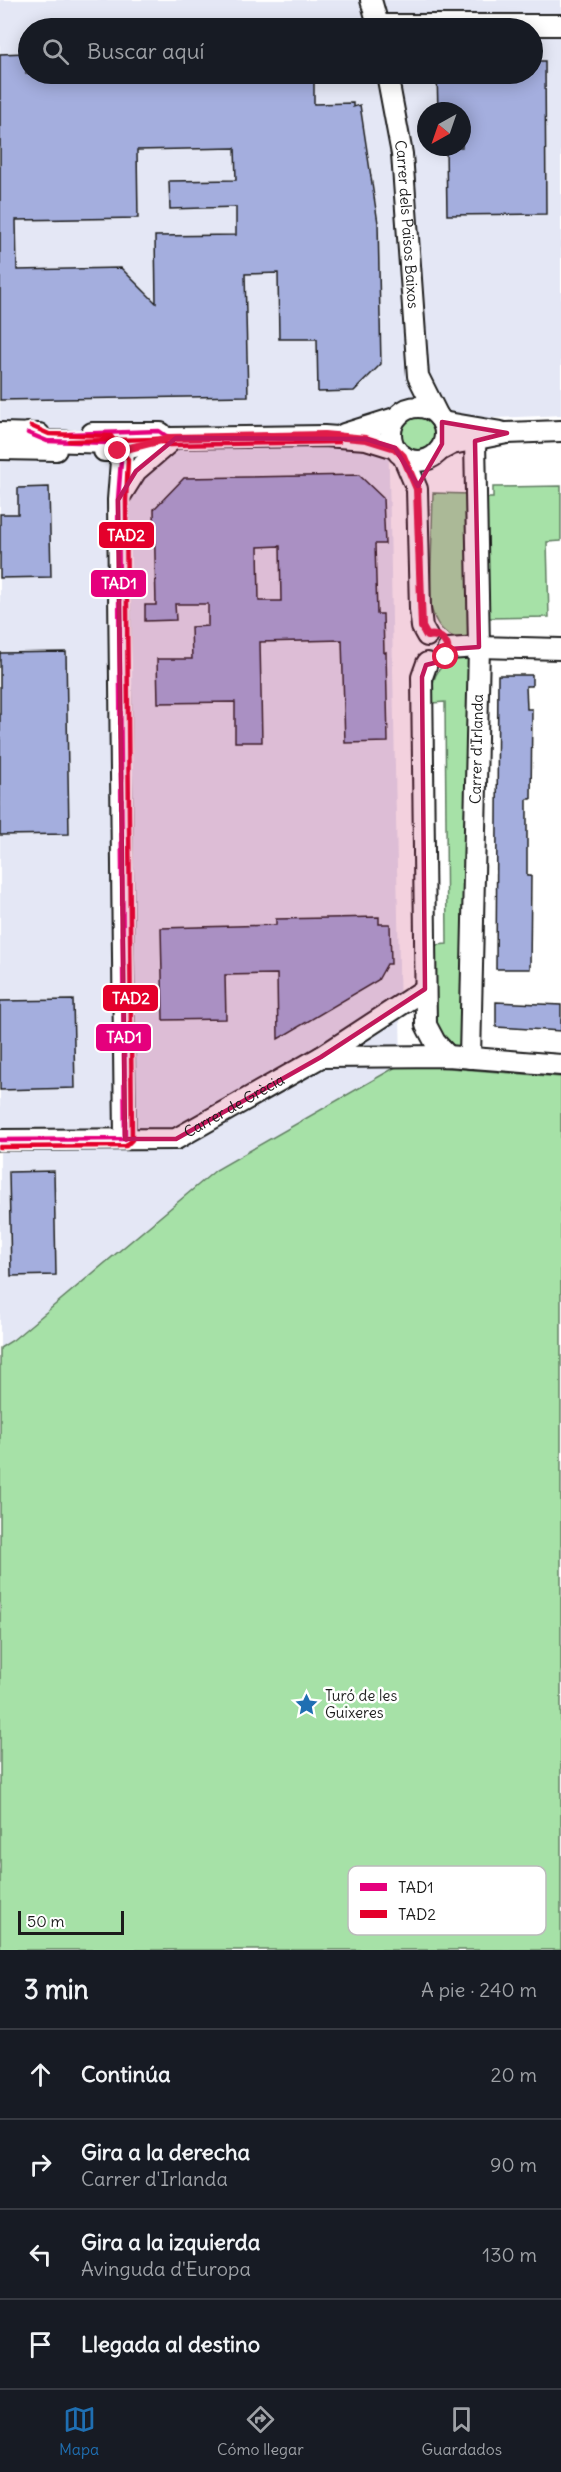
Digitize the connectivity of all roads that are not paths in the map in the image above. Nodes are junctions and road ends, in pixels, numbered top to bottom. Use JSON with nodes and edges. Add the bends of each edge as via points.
{"nodes":[{"id":1,"x":371,"y":0,"type":"edge"},
{"id":2,"x":376,"y":18,"type":"edge"},
{"id":3,"x":543,"y":25,"type":"edge"},
{"id":4,"x":561,"y":25,"type":"edge"},
{"id":5,"x":389,"y":84,"type":"edge"},
{"id":6,"x":418,"y":376,"type":"junction"},
{"id":7,"x":399,"y":415,"type":"junction"},
{"id":8,"x":440,"y":419,"type":"junction"},
{"id":9,"x":561,"y":431,"type":"edge"},
{"id":10,"x":0,"y":433,"type":"edge"},
{"id":11,"x":27,"y":433,"type":"junction"},
{"id":12,"x":507,"y":433,"type":"junction"},
{"id":13,"x":339,"y":435,"type":"junction"},
{"id":14,"x":172,"y":438,"type":"junction"},
{"id":15,"x":475,"y":441,"type":"junction"},
{"id":16,"x":0,"y":449,"type":"edge"},
{"id":17,"x":114,"y":451,"type":"junction"},
{"id":18,"x":399,"y":452,"type":"junction"},
{"id":19,"x":437,"y":453,"type":"junction"},
{"id":20,"x":417,"y":489,"type":"junction"},
{"id":21,"x":118,"y":500,"type":"junction"},
{"id":22,"x":427,"y":636,"type":"junction"},
{"id":23,"x":479,"y":648,"type":"junction"},
{"id":24,"x":561,"y":649,"type":"edge"},
{"id":25,"x":448,"y":650,"type":"junction"},
{"id":26,"x":427,"y":663,"type":"junction"},
{"id":27,"x":425,"y":989,"type":"junction"},
{"id":28,"x":448,"y":1056,"type":"junction"},
{"id":29,"x":321,"y":1057,"type":"junction"},
{"id":30,"x":470,"y":1058,"type":"junction"},
{"id":31,"x":561,"y":1065,"type":"edge"},
{"id":32,"x":125,"y":1139,"type":"junction"},
{"id":33,"x":0,"y":1140,"type":"edge"}],
"edges":[{"from":1,"to":2,"type":"street"},
{"from":3,"to":4,"type":"street"},
{"from":5,"to":6,"type":"street","name":"Carrer dels Països Baixos","via":[[402,154]]},
{"from":6,"to":7,"type":"street","name":"Carrer dels Països Baixos"},
{"from":6,"to":8,"type":"street","name":"Carrer dels Països Baixos"},
{"from":7,"to":8,"type":"street","via":[[420,407]]},
{"from":7,"to":13,"type":"street"},
{"from":7,"to":18,"type":"street","via":[[391,433]]},
{"from":8,"to":12,"type":"street"},
{"from":8,"to":19,"type":"street","via":[[444,437]]},
{"from":9,"to":12,"type":"street"},
{"from":10,"to":11,"type":"street"},
{"from":11,"to":14,"type":"street","via":[[159,432]]},
{"from":11,"to":17,"type":"street","via":[[46,441],[109,443]]},
{"from":12,"to":15,"type":"street"},
{"from":13,"to":14,"type":"street"},
{"from":13,"to":18,"type":"street","via":[[366,439]]},
{"from":14,"to":17,"type":"street"},
{"from":14,"to":21,"type":"street","via":[[136,471]]},
{"from":15,"to":19,"type":"street","via":[[452,444]]},
{"from":15,"to":23,"type":"street","name":"Carrer d'Irlanda"},
{"from":16,"to":17,"type":"street"},
{"from":17,"to":21,"type":"street","via":[[121,461]]},
{"from":18,"to":19,"type":"street","via":[[419,461]]},
{"from":18,"to":20,"type":"street"},
{"from":19,"to":20,"type":"street"},
{"from":20,"to":22,"type":"street","via":[[420,609]]},
{"from":21,"to":32,"type":"street"},
{"from":22,"to":25,"type":"street","via":[[441,637]]},
{"from":22,"to":26,"type":"street","via":[[420,642],[418,652]]},
{"from":23,"to":24,"type":"street"},
{"from":23,"to":25,"type":"street"},
{"from":23,"to":30,"type":"street","name":"Carrer d'Irlanda"},
{"from":25,"to":26,"type":"street","via":[[442,661]]},
{"from":26,"to":27,"type":"street","via":[[422,677]]},
{"from":27,"to":28,"type":"street","via":[[426,1025]]},
{"from":27,"to":29,"type":"street","name":"Carrer de Grècia"},
{"from":28,"to":29,"type":"street","name":"Carrer de Grècia"},
{"from":28,"to":30,"type":"street","name":"Carrer de Grècia"},
{"from":29,"to":32,"type":"street","name":"Carrer de Grècia","via":[[177,1139]]},
{"from":30,"to":31,"type":"street","name":"Carrer de Grècia"},
{"from":32,"to":33,"type":"street","name":"Carrer de Grècia"}]}
